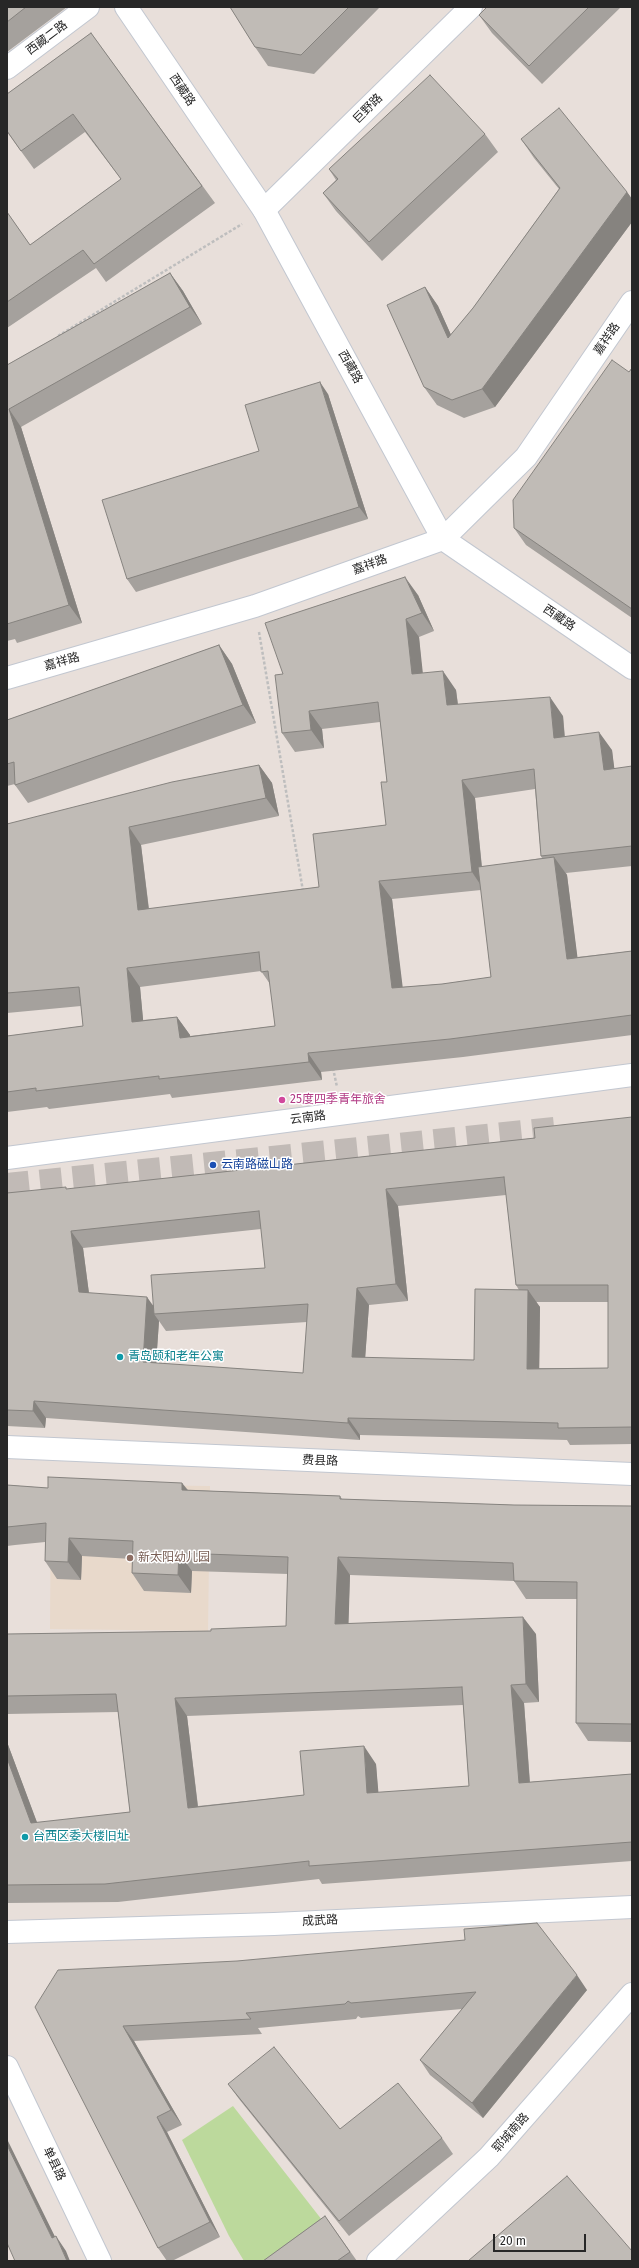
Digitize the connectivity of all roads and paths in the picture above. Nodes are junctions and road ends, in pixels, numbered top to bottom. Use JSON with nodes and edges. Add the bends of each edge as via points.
{"nodes":[{"id":1,"x":88,"y":7,"type":"edge"},
{"id":2,"x":126,"y":7,"type":"edge"},
{"id":3,"x":471,"y":7,"type":"edge"},
{"id":4,"x":7,"y":68,"type":"edge"},
{"id":5,"x":264,"y":210,"type":"junction"},
{"id":6,"x":632,"y":302,"type":"edge"},
{"id":7,"x":54,"y":338,"type":"edge"},
{"id":8,"x":443,"y":539,"type":"junction"},
{"id":9,"x":255,"y":606,"type":"junction"},
{"id":10,"x":632,"y":668,"type":"edge"},
{"id":11,"x":7,"y":678,"type":"edge"},
{"id":12,"x":304,"y":895,"type":"edge"},
{"id":13,"x":333,"y":1067,"type":"edge"},
{"id":14,"x":632,"y":1075,"type":"edge"},
{"id":15,"x":341,"y":1114,"type":"junction"},
{"id":16,"x":7,"y":1158,"type":"edge"},
{"id":17,"x":7,"y":1447,"type":"edge"},
{"id":18,"x":632,"y":1474,"type":"edge"},
{"id":19,"x":632,"y":1906,"type":"edge"},
{"id":20,"x":7,"y":1932,"type":"edge"},
{"id":21,"x":632,"y":1994,"type":"edge"},
{"id":22,"x":7,"y":2067,"type":"edge"},
{"id":23,"x":100,"y":2261,"type":"edge"},
{"id":24,"x":378,"y":2261,"type":"edge"}],
"edges":[{"from":1,"to":4,"type":"street","name":"西藏二路"},
{"from":2,"to":5,"type":"street","name":"西藏路"},
{"from":3,"to":5,"type":"street","name":"巨野路"},
{"from":5,"to":7,"type":"path"},
{"from":5,"to":8,"type":"street","name":"西藏路"},
{"from":6,"to":8,"type":"street","name":"嘉祥路","via":[[526,457]]},
{"from":8,"to":9,"type":"street","name":"嘉祥路"},
{"from":8,"to":10,"type":"street","name":"西藏路"},
{"from":9,"to":11,"type":"street","name":"嘉祥路"},
{"from":9,"to":12,"type":"path"},
{"from":13,"to":15,"type":"path"},
{"from":14,"to":15,"type":"street","name":"云南路"},
{"from":15,"to":16,"type":"street","name":"云南路"},
{"from":17,"to":18,"type":"street","name":"费县路"},
{"from":19,"to":20,"type":"street","name":"成武路","via":[[274,1924]]},
{"from":21,"to":24,"type":"street","name":"郓城南路","via":[[489,2157]]},
{"from":22,"to":23,"type":"street","name":"单县路"}]}
